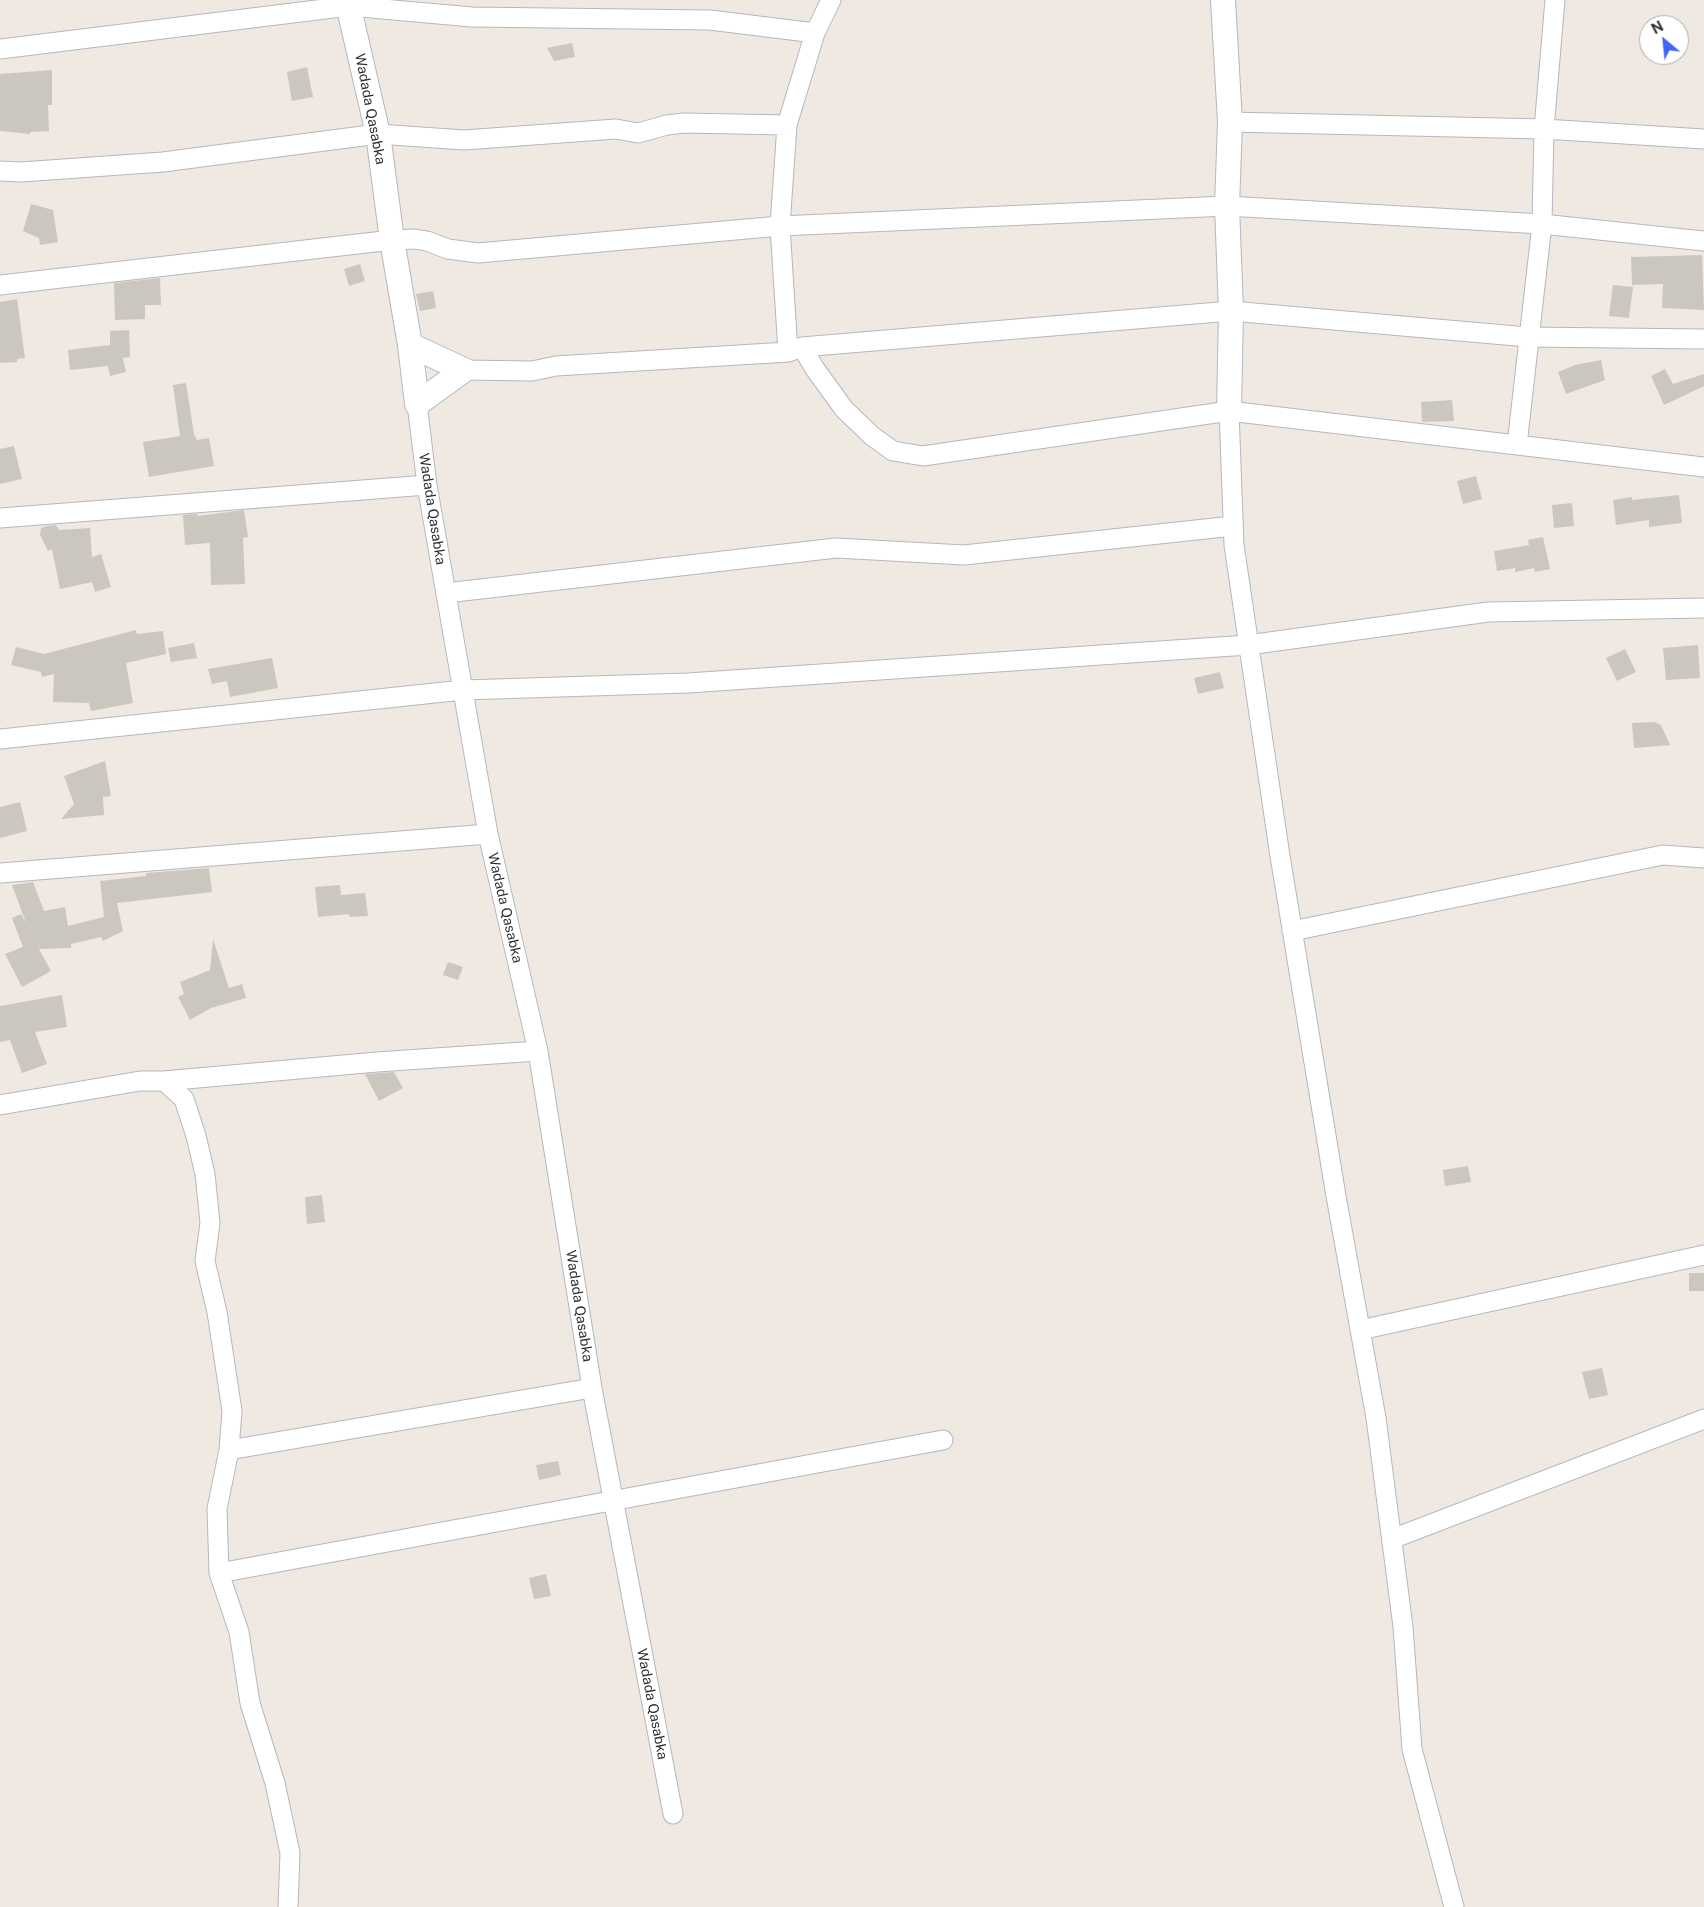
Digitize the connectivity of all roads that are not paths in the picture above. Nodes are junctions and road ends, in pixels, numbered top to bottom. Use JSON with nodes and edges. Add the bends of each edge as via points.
{"nodes":[{"id":1,"x":831,"y":0,"type":"edge"},
{"id":2,"x":1223,"y":0,"type":"edge"},
{"id":3,"x":1555,"y":0,"type":"edge"},
{"id":4,"x":348,"y":3,"type":"edge"},
{"id":5,"x":815,"y":33,"type":"junction"},
{"id":6,"x":0,"y":49,"type":"edge"},
{"id":7,"x":1230,"y":122,"type":"junction"},
{"id":8,"x":787,"y":125,"type":"junction"},
{"id":9,"x":1544,"y":128,"type":"junction"},
{"id":10,"x":378,"y":134,"type":"junction"},
{"id":11,"x":1704,"y":139,"type":"edge"},
{"id":12,"x":0,"y":171,"type":"edge"},
{"id":13,"x":1227,"y":206,"type":"junction"},
{"id":14,"x":1542,"y":224,"type":"junction"},
{"id":15,"x":780,"y":226,"type":"junction"},
{"id":16,"x":392,"y":240,"type":"junction"},
{"id":17,"x":1704,"y":241,"type":"edge"},
{"id":18,"x":0,"y":285,"type":"edge"},
{"id":19,"x":1231,"y":311,"type":"junction"},
{"id":20,"x":1528,"y":336,"type":"junction"},
{"id":21,"x":1704,"y":339,"type":"edge"},
{"id":22,"x":410,"y":345,"type":"junction"},
{"id":23,"x":795,"y":349,"type":"junction"},
{"id":24,"x":464,"y":370,"type":"junction"},
{"id":25,"x":417,"y":404,"type":"junction"},
{"id":26,"x":1230,"y":411,"type":"junction"},
{"id":27,"x":1517,"y":445,"type":"junction"},
{"id":28,"x":1704,"y":467,"type":"edge"},
{"id":29,"x":427,"y":485,"type":"junction"},
{"id":30,"x":0,"y":518,"type":"edge"},
{"id":31,"x":1233,"y":526,"type":"junction"},
{"id":32,"x":446,"y":593,"type":"junction"},
{"id":33,"x":1704,"y":608,"type":"edge"},
{"id":34,"x":1248,"y":645,"type":"junction"},
{"id":35,"x":463,"y":690,"type":"junction"},
{"id":36,"x":0,"y":739,"type":"edge"},
{"id":37,"x":488,"y":834,"type":"junction"},
{"id":38,"x":1704,"y":858,"type":"edge"},
{"id":39,"x":0,"y":873,"type":"edge"},
{"id":40,"x":1292,"y":931,"type":"junction"},
{"id":41,"x":538,"y":1051,"type":"junction"},
{"id":42,"x":164,"y":1081,"type":"junction"},
{"id":43,"x":0,"y":1105,"type":"edge"},
{"id":44,"x":1704,"y":1255,"type":"edge"},
{"id":45,"x":1360,"y":1330,"type":"junction"},
{"id":46,"x":592,"y":1388,"type":"junction"},
{"id":47,"x":1704,"y":1419,"type":"edge"},
{"id":48,"x":943,"y":1440,"type":"dead end"},
{"id":49,"x":229,"y":1450,"type":"junction"},
{"id":50,"x":614,"y":1500,"type":"junction"},
{"id":51,"x":1392,"y":1539,"type":"junction"},
{"id":52,"x":219,"y":1573,"type":"junction"},
{"id":53,"x":673,"y":1814,"type":"dead end"},
{"id":54,"x":288,"y":1907,"type":"edge"},
{"id":55,"x":1454,"y":1907,"type":"edge"}],
"edges":[{"from":1,"to":5,"type":"street"},
{"from":2,"to":7,"type":"street"},
{"from":3,"to":9,"type":"street"},
{"from":4,"to":5,"type":"street","via":[[472,17],[710,20]]},
{"from":4,"to":6,"type":"street"},
{"from":4,"to":10,"type":"street","name":"Wadada Qasabka"},
{"from":5,"to":8,"type":"street"},
{"from":7,"to":9,"type":"street"},
{"from":7,"to":13,"type":"street"},
{"from":8,"to":10,"type":"street","via":[[684,123],[638,133],[616,129],[464,140]]},
{"from":8,"to":15,"type":"street"},
{"from":9,"to":11,"type":"street"},
{"from":9,"to":14,"type":"street"},
{"from":10,"to":12,"type":"street","via":[[163,162]]},
{"from":10,"to":16,"type":"street","name":"Wadada Qasabka"},
{"from":13,"to":14,"type":"street"},
{"from":13,"to":15,"type":"street"},
{"from":13,"to":19,"type":"street"},
{"from":14,"to":17,"type":"street"},
{"from":14,"to":20,"type":"street"},
{"from":15,"to":16,"type":"street","via":[[478,253],[448,249],[421,240]]},
{"from":15,"to":23,"type":"street"},
{"from":16,"to":18,"type":"street"},
{"from":16,"to":22,"type":"street","name":"Wadada Qasabka"},
{"from":19,"to":20,"type":"street"},
{"from":19,"to":23,"type":"street"},
{"from":19,"to":26,"type":"street"},
{"from":20,"to":21,"type":"street"},
{"from":20,"to":27,"type":"street"},
{"from":22,"to":24,"type":"street"},
{"from":22,"to":25,"type":"street","name":"Wadada Qasabka"},
{"from":23,"to":24,"type":"street","via":[[556,366],[532,371]]},
{"from":23,"to":26,"type":"street","via":[[872,436],[893,451],[923,456]]},
{"from":24,"to":25,"type":"street"},
{"from":25,"to":29,"type":"street","name":"Wadada Qasabka"},
{"from":26,"to":27,"type":"street"},
{"from":26,"to":31,"type":"street"},
{"from":27,"to":28,"type":"street"},
{"from":29,"to":30,"type":"street"},
{"from":29,"to":32,"type":"street","name":"Wadada Qasabka"},
{"from":31,"to":32,"type":"street","via":[[964,555],[836,548]]},
{"from":31,"to":34,"type":"street"},
{"from":32,"to":35,"type":"street","name":"Wadada Qasabka"},
{"from":33,"to":34,"type":"street","via":[[1488,612]]},
{"from":34,"to":35,"type":"street","via":[[688,683]]},
{"from":34,"to":40,"type":"street"},
{"from":35,"to":36,"type":"street"},
{"from":35,"to":37,"type":"street","name":"Wadada Qasabka"},
{"from":37,"to":39,"type":"street"},
{"from":37,"to":41,"type":"street","name":"Wadada Qasabka"},
{"from":38,"to":40,"type":"street","via":[[1663,855]]},
{"from":40,"to":45,"type":"street"},
{"from":41,"to":42,"type":"street"},
{"from":41,"to":46,"type":"street","name":"Wadada Qasabka"},
{"from":42,"to":43,"type":"street","via":[[140,1081]]},
{"from":42,"to":49,"type":"street","via":[[184,1099],[205,1174],[210,1223],[206,1261],[232,1411]]},
{"from":44,"to":45,"type":"street"},
{"from":45,"to":51,"type":"street"},
{"from":46,"to":49,"type":"street"},
{"from":46,"to":50,"type":"street","name":"Wadada Qasabka"},
{"from":47,"to":51,"type":"street"},
{"from":48,"to":50,"type":"street"},
{"from":49,"to":52,"type":"street","via":[[217,1508]]},
{"from":50,"to":52,"type":"street"},
{"from":50,"to":53,"type":"street","name":"Wadada Qasabka"},
{"from":51,"to":55,"type":"street","via":[[1404,1627],[1412,1749]]},
{"from":52,"to":54,"type":"street","via":[[239,1632],[250,1703],[275,1783],[290,1853]]}]}
